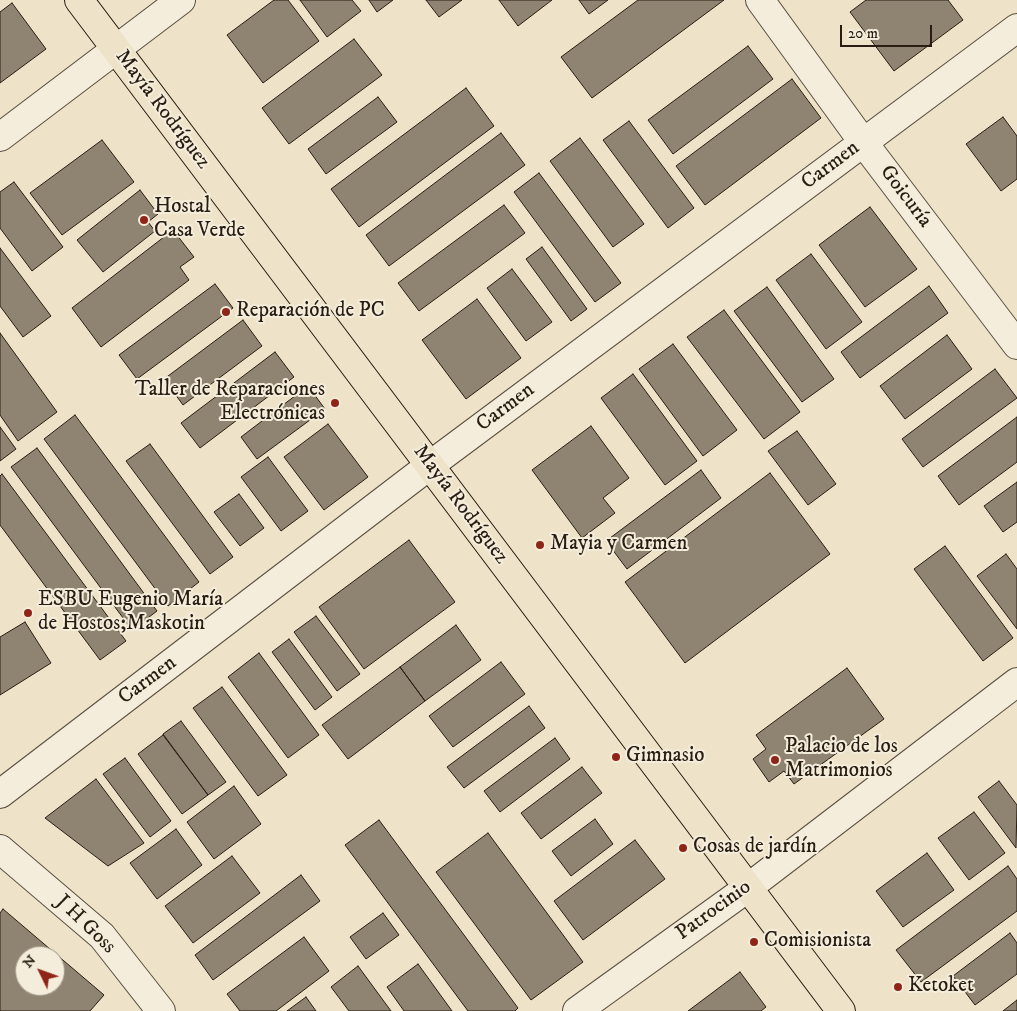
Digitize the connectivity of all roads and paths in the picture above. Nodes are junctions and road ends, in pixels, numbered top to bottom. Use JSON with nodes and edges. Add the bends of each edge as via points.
{"nodes":[{"id":1,"x":79,"y":0,"type":"edge"},
{"id":2,"x":181,"y":0,"type":"edge"},
{"id":3,"x":760,"y":0,"type":"edge"},
{"id":4,"x":1017,"y":28,"type":"edge"},
{"id":5,"x":116,"y":49,"type":"junction"},
{"id":6,"x":0,"y":136,"type":"edge"},
{"id":7,"x":864,"y":142,"type":"junction"},
{"id":8,"x":1017,"y":344,"type":"edge"},
{"id":9,"x":429,"y":466,"type":"junction"},
{"id":10,"x":1017,"y":682,"type":"edge"},
{"id":11,"x":0,"y":794,"type":"edge"},
{"id":12,"x":0,"y":849,"type":"edge"},
{"id":13,"x":748,"y":887,"type":"junction"},
{"id":14,"x":161,"y":1011,"type":"edge"},
{"id":15,"x":577,"y":1011,"type":"edge"},
{"id":16,"x":841,"y":1011,"type":"edge"}],
"edges":[{"from":1,"to":5,"type":"main road","name":"Mayía Rodríguez"},
{"from":2,"to":5,"type":"street"},
{"from":3,"to":7,"type":"street","name":"Goicuría"},
{"from":4,"to":7,"type":"street","name":"Carmen"},
{"from":5,"to":6,"type":"street"},
{"from":5,"to":9,"type":"main road","name":"Mayía Rodríguez"},
{"from":7,"to":8,"type":"street","name":"Goicuría"},
{"from":7,"to":9,"type":"street","name":"Carmen"},
{"from":9,"to":11,"type":"street","name":"Carmen"},
{"from":9,"to":13,"type":"main road","name":"Mayía Rodríguez"},
{"from":10,"to":13,"type":"street","name":"Patrocinio"},
{"from":12,"to":14,"type":"street","name":"J H Goss","via":[[102,936]]},
{"from":13,"to":15,"type":"street","name":"Patrocinio"},
{"from":13,"to":16,"type":"main road","name":"Mayía Rodríguez"}]}
